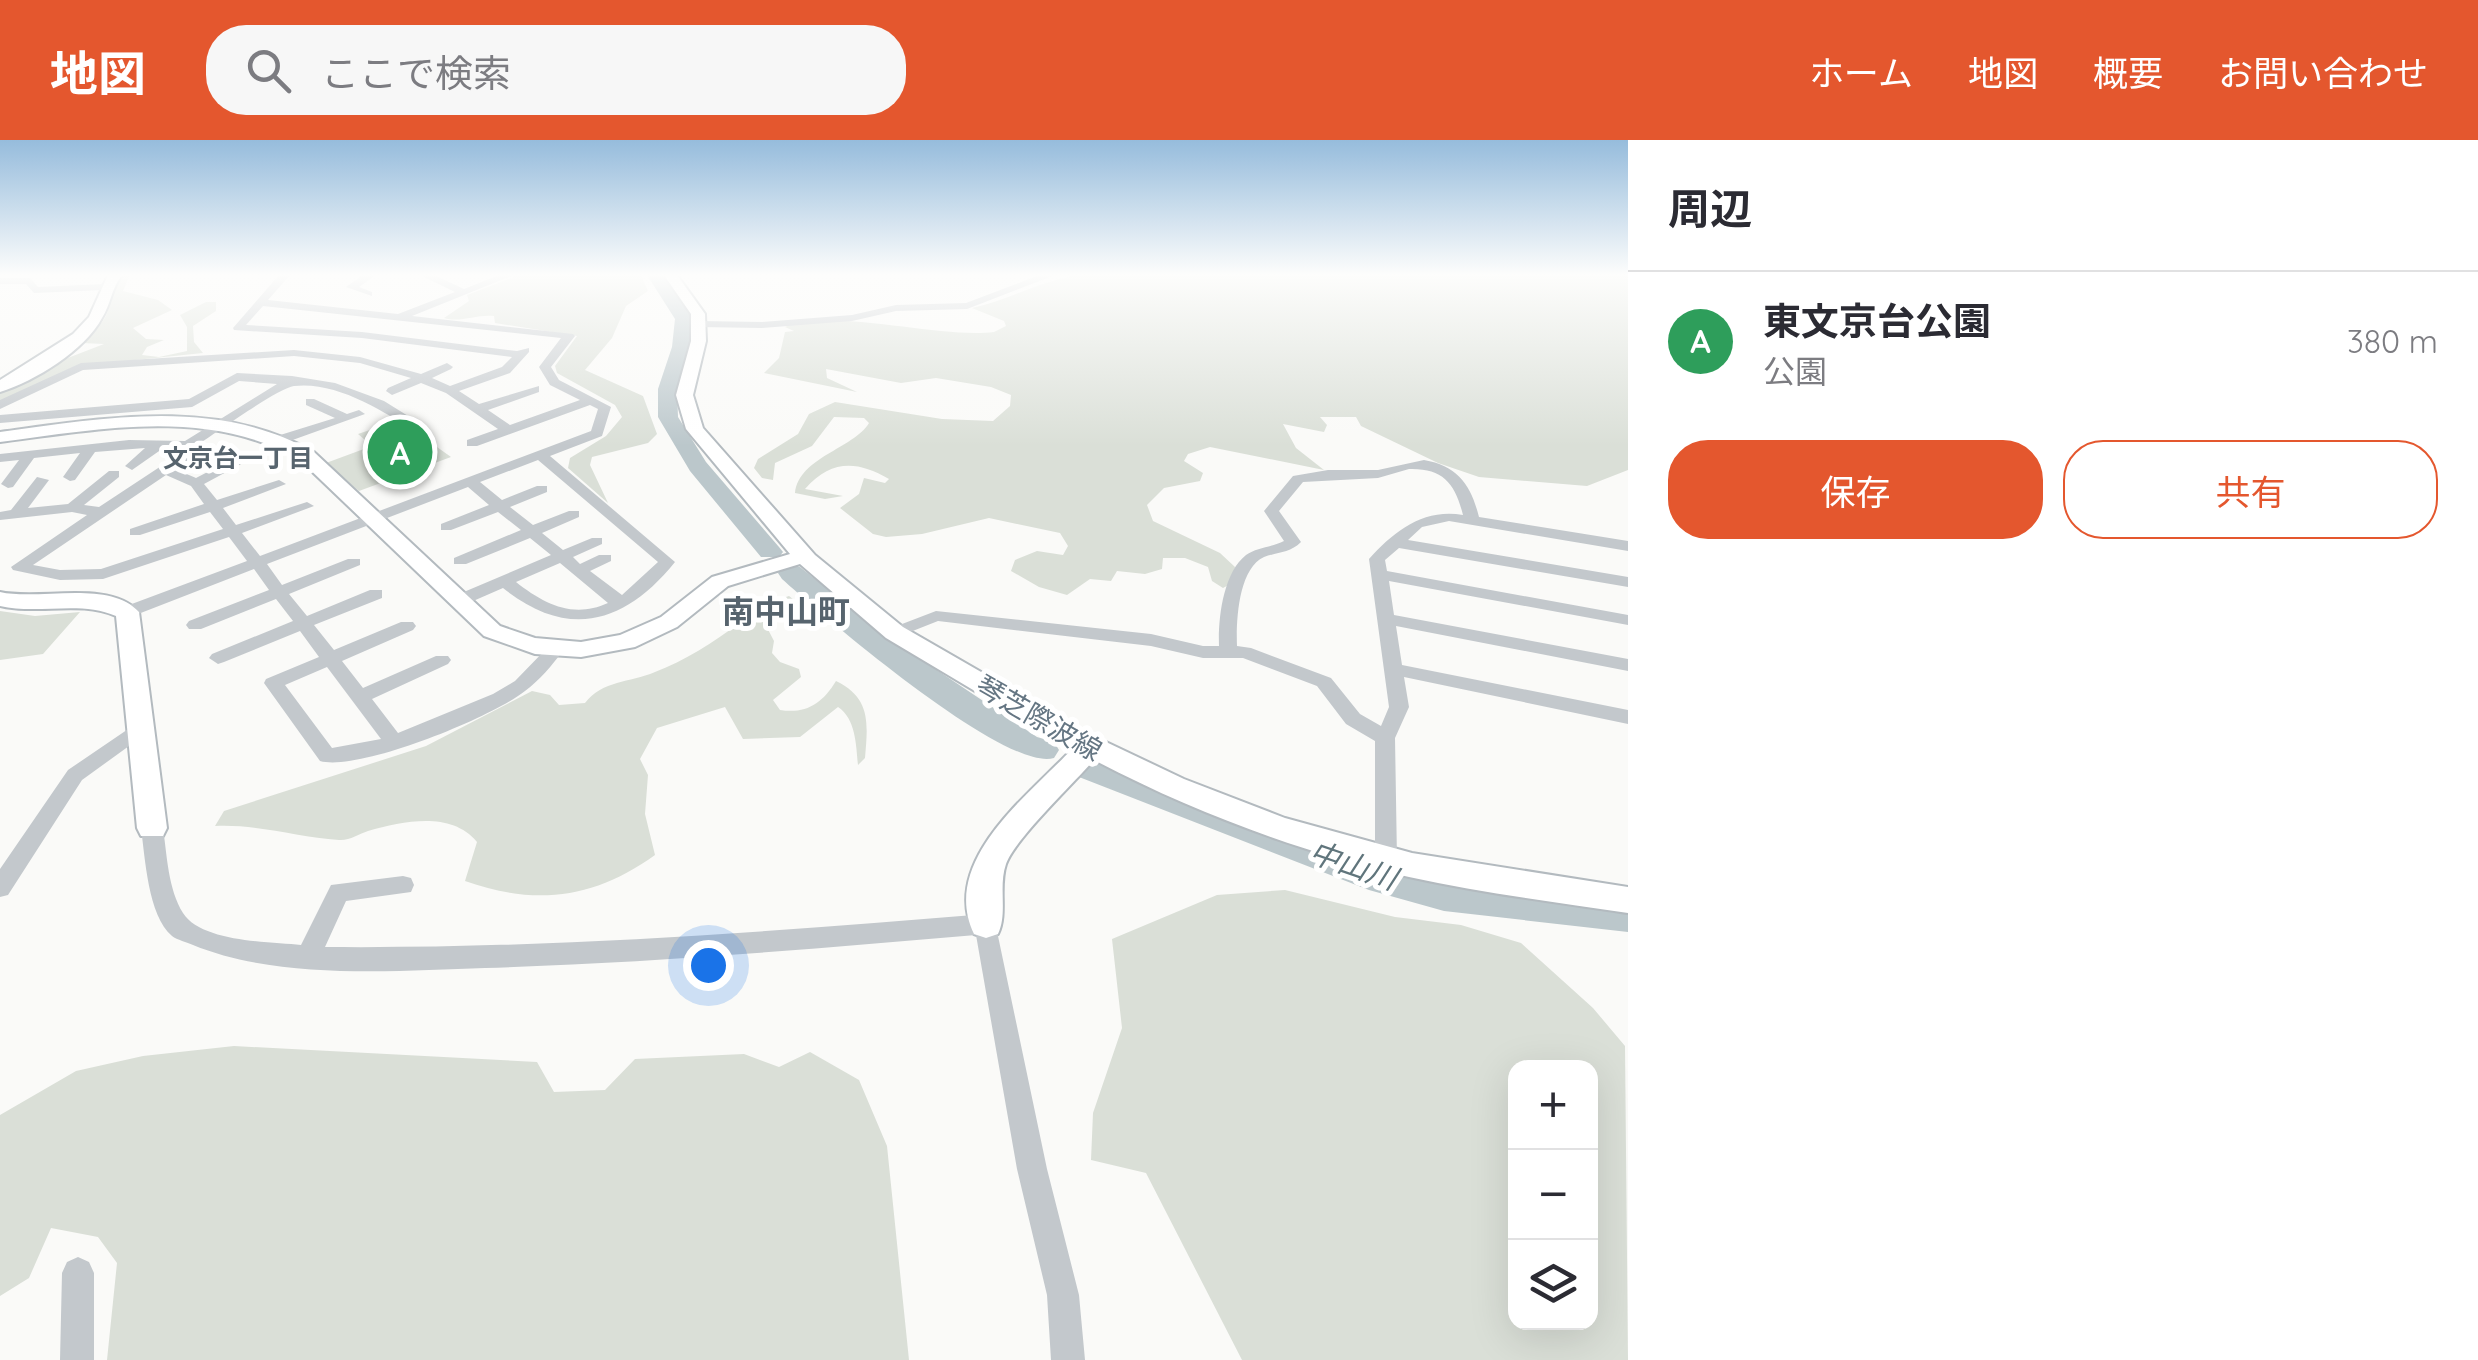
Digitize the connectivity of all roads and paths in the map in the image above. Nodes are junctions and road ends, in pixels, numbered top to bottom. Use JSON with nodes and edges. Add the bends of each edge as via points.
{"nodes":[{"id":1,"x":82,"y":332,"type":"edge"},
{"id":2,"x":308,"y":332,"type":"edge"},
{"id":3,"x":523,"y":332,"type":"edge"},
{"id":4,"x":698,"y":332,"type":"edge"},
{"id":5,"x":540,"y":334,"type":"junction"},
{"id":6,"x":362,"y":335,"type":"junction"},
{"id":7,"x":391,"y":339,"type":"junction"},
{"id":8,"x":226,"y":355,"type":"junction"},
{"id":9,"x":520,"y":355,"type":"junction"},
{"id":10,"x":337,"y":356,"type":"junction"},
{"id":11,"x":177,"y":359,"type":"junction"},
{"id":12,"x":360,"y":360,"type":"junction"},
{"id":13,"x":128,"y":363,"type":"junction"},
{"id":14,"x":386,"y":366,"type":"junction"},
{"id":15,"x":447,"y":368,"type":"dead end"},
{"id":16,"x":214,"y":372,"type":"dead end"},
{"id":17,"x":421,"y":378,"type":"junction"},
{"id":18,"x":299,"y":381,"type":"junction"},
{"id":19,"x":361,"y":381,"type":"dead end"},
{"id":20,"x":0,"y":386,"type":"edge"},
{"id":21,"x":534,"y":389,"type":"dead end"},
{"id":22,"x":392,"y":390,"type":"dead end"},
{"id":23,"x":450,"y":390,"type":"junction"},
{"id":24,"x":68,"y":395,"type":"dead end"},
{"id":25,"x":591,"y":400,"type":"junction"},
{"id":26,"x":310,"y":402,"type":"dead end"},
{"id":27,"x":0,"y":404,"type":"edge"},
{"id":28,"x":151,"y":404,"type":"junction"},
{"id":29,"x":105,"y":408,"type":"junction"},
{"id":30,"x":478,"y":409,"type":"junction"},
{"id":31,"x":55,"y":413,"type":"junction"},
{"id":32,"x":0,"y":419,"type":"edge"},
{"id":33,"x":221,"y":425,"type":"junction"},
{"id":34,"x":422,"y":429,"type":"dead end"},
{"id":35,"x":507,"y":429,"type":"junction"},
{"id":36,"x":0,"y":437,"type":"edge"},
{"id":37,"x":282,"y":440,"type":"junction"},
{"id":38,"x":472,"y":443,"type":"dead end"},
{"id":39,"x":159,"y":444,"type":"junction"},
{"id":40,"x":199,"y":447,"type":"dead end"},
{"id":41,"x":91,"y":448,"type":"junction"},
{"id":42,"x":32,"y":453,"type":"junction"},
{"id":43,"x":252,"y":455,"type":"dead end"},
{"id":44,"x":542,"y":456,"type":"junction"},
{"id":45,"x":0,"y":458,"type":"edge"},
{"id":46,"x":132,"y":466,"type":"dead end"},
{"id":47,"x":164,"y":470,"type":"junction"},
{"id":48,"x":114,"y":474,"type":"dead end"},
{"id":49,"x":70,"y":477,"type":"dead end"},
{"id":50,"x":42,"y":480,"type":"dead end"},
{"id":51,"x":196,"y":483,"type":"junction"},
{"id":52,"x":472,"y":483,"type":"junction"},
{"id":53,"x":8,"y":484,"type":"dead end"},
{"id":54,"x":279,"y":484,"type":"dead end"},
{"id":55,"x":542,"y":489,"type":"dead end"},
{"id":56,"x":214,"y":506,"type":"junction"},
{"id":57,"x":307,"y":506,"type":"dead end"},
{"id":58,"x":499,"y":506,"type":"junction"},
{"id":59,"x":72,"y":508,"type":"junction"},
{"id":60,"x":100,"y":512,"type":"junction"},
{"id":61,"x":574,"y":514,"type":"dead end"},
{"id":62,"x":5,"y":517,"type":"edge"},
{"id":63,"x":374,"y":520,"type":"junction"},
{"id":64,"x":1472,"y":520,"type":"junction"},
{"id":65,"x":446,"y":527,"type":"dead end"},
{"id":66,"x":135,"y":532,"type":"dead end"},
{"id":67,"x":235,"y":532,"type":"junction"},
{"id":68,"x":532,"y":532,"type":"junction"},
{"id":69,"x":597,"y":541,"type":"dead end"},
{"id":70,"x":1397,"y":543,"type":"junction"},
{"id":71,"x":1628,"y":546,"type":"edge"},
{"id":72,"x":562,"y":556,"type":"junction"},
{"id":73,"x":805,"y":556,"type":"junction"},
{"id":74,"x":605,"y":558,"type":"dead end"},
{"id":75,"x":460,"y":561,"type":"dead end"},
{"id":76,"x":354,"y":562,"type":"dead end"},
{"id":77,"x":258,"y":563,"type":"junction"},
{"id":78,"x":580,"y":570,"type":"junction"},
{"id":79,"x":1380,"y":575,"type":"junction"},
{"id":80,"x":504,"y":581,"type":"junction"},
{"id":81,"x":1628,"y":582,"type":"edge"},
{"id":82,"x":278,"y":592,"type":"junction"},
{"id":83,"x":376,"y":594,"type":"dead end"},
{"id":84,"x":0,"y":599,"type":"edge"},
{"id":85,"x":458,"y":601,"type":"junction"},
{"id":86,"x":620,"y":604,"type":"junction"},
{"id":87,"x":128,"y":612,"type":"junction"},
{"id":88,"x":1386,"y":618,"type":"junction"},
{"id":89,"x":1628,"y":620,"type":"edge"},
{"id":90,"x":303,"y":624,"type":"junction"},
{"id":91,"x":195,"y":625,"type":"dead end"},
{"id":92,"x":407,"y":626,"type":"dead end"},
{"id":93,"x":895,"y":634,"type":"junction"},
{"id":94,"x":1228,"y":648,"type":"junction"},
{"id":95,"x":554,"y":651,"type":"junction"},
{"id":96,"x":218,"y":658,"type":"dead end"},
{"id":97,"x":330,"y":659,"type":"junction"},
{"id":98,"x":442,"y":660,"type":"dead end"},
{"id":99,"x":1628,"y":666,"type":"edge"},
{"id":100,"x":1392,"y":669,"type":"junction"},
{"id":101,"x":360,"y":698,"type":"junction"},
{"id":102,"x":1628,"y":717,"type":"edge"},
{"id":103,"x":140,"y":728,"type":"junction"},
{"id":104,"x":1385,"y":738,"type":"junction"},
{"id":105,"x":394,"y":742,"type":"junction"},
{"id":106,"x":1088,"y":749,"type":"junction"},
{"id":107,"x":152,"y":828,"type":"joint"},
{"id":108,"x":1386,"y":859,"type":"junction"},
{"id":109,"x":403,"y":886,"type":"dead end"},
{"id":110,"x":0,"y":888,"type":"edge"},
{"id":111,"x":1628,"y":900,"type":"edge"},
{"id":112,"x":986,"y":924,"type":"junction"},
{"id":113,"x":308,"y":956,"type":"junction"},
{"id":114,"x":78,"y":1274,"type":"dead end"},
{"id":115,"x":77,"y":1360,"type":"edge"},
{"id":116,"x":1068,"y":1360,"type":"edge"}],
"edges":[{"from":1,"to":20,"type":"street"},
{"from":2,"to":6,"type":"street"},
{"from":3,"to":5,"type":"street"},
{"from":4,"to":73,"type":"street","name":"琴芝際波線","via":[[683,386],[687,416]]},
{"from":5,"to":9,"type":"street"},
{"from":5,"to":25,"type":"street","via":[[569,336],[545,367],[554,382]]},
{"from":6,"to":7,"type":"street"},
{"from":6,"to":10,"type":"street"},
{"from":7,"to":9,"type":"street"},
{"from":7,"to":12,"type":"street"},
{"from":8,"to":10,"type":"street"},
{"from":8,"to":11,"type":"street"},
{"from":8,"to":16,"type":"street"},
{"from":9,"to":23,"type":"street","via":[[506,370]]},
{"from":10,"to":12,"type":"street"},
{"from":10,"to":18,"type":"street"},
{"from":11,"to":13,"type":"street"},
{"from":11,"to":28,"type":"street"},
{"from":12,"to":14,"type":"street"},
{"from":13,"to":27,"type":"street","via":[[81,367]]},
{"from":13,"to":29,"type":"street"},
{"from":14,"to":17,"type":"street"},
{"from":14,"to":19,"type":"street"},
{"from":15,"to":17,"type":"street"},
{"from":17,"to":22,"type":"street"},
{"from":17,"to":23,"type":"street"},
{"from":18,"to":28,"type":"street","via":[[238,377],[192,404]]},
{"from":18,"to":33,"type":"street"},
{"from":18,"to":34,"type":"street","via":[[355,393]]},
{"from":21,"to":30,"type":"street"},
{"from":23,"to":30,"type":"street"},
{"from":24,"to":31,"type":"street"},
{"from":25,"to":35,"type":"street"},
{"from":25,"to":44,"type":"street","via":[[604,407],[597,433]]},
{"from":26,"to":37,"type":"street","via":[[352,416]]},
{"from":28,"to":29,"type":"street"},
{"from":29,"to":31,"type":"street"},
{"from":30,"to":35,"type":"street"},
{"from":31,"to":32,"type":"street"},
{"from":33,"to":36,"type":"street"},
{"from":33,"to":37,"type":"street"},
{"from":33,"to":39,"type":"street","via":[[188,445]]},
{"from":35,"to":38,"type":"street"},
{"from":37,"to":63,"type":"street"},
{"from":39,"to":41,"type":"street"},
{"from":39,"to":46,"type":"street"},
{"from":40,"to":47,"type":"street"},
{"from":41,"to":42,"type":"street"},
{"from":41,"to":49,"type":"street"},
{"from":42,"to":45,"type":"street"},
{"from":42,"to":53,"type":"street"},
{"from":43,"to":51,"type":"street"},
{"from":44,"to":52,"type":"street"},
{"from":44,"to":86,"type":"street","via":[[666,562]]},
{"from":47,"to":51,"type":"street"},
{"from":47,"to":60,"type":"street"},
{"from":48,"to":59,"type":"street"},
{"from":50,"to":62,"type":"street"},
{"from":51,"to":56,"type":"street"},
{"from":52,"to":58,"type":"street"},
{"from":52,"to":63,"type":"street"},
{"from":54,"to":56,"type":"street"},
{"from":55,"to":58,"type":"street"},
{"from":56,"to":66,"type":"street"},
{"from":56,"to":67,"type":"street"},
{"from":57,"to":67,"type":"street"},
{"from":58,"to":65,"type":"street"},
{"from":58,"to":68,"type":"street"},
{"from":59,"to":60,"type":"street"},
{"from":59,"to":62,"type":"street"},
{"from":60,"to":67,"type":"street","via":[[19,566],[103,574]]},
{"from":61,"to":68,"type":"street"},
{"from":63,"to":77,"type":"street"},
{"from":63,"to":85,"type":"street"},
{"from":64,"to":70,"type":"street","via":[[1433,518]]},
{"from":64,"to":71,"type":"street"},
{"from":64,"to":94,"type":"street","via":[[1458,478],[1432,468],[1298,479],[1271,511],[1293,542],[1256,555],[1244,568],[1229,607]]},
{"from":67,"to":77,"type":"street"},
{"from":68,"to":72,"type":"street"},
{"from":68,"to":75,"type":"street"},
{"from":69,"to":72,"type":"street"},
{"from":70,"to":79,"type":"street","via":[[1377,560]]},
{"from":70,"to":81,"type":"street"},
{"from":72,"to":78,"type":"street"},
{"from":72,"to":80,"type":"street"},
{"from":73,"to":93,"type":"street","name":"琴芝際波線"},
{"from":73,"to":95,"type":"street","via":[[707,588],[668,623],[635,637]]},
{"from":74,"to":78,"type":"street"},
{"from":76,"to":82,"type":"street"},
{"from":77,"to":82,"type":"street"},
{"from":77,"to":87,"type":"street"},
{"from":78,"to":86,"type":"street"},
{"from":79,"to":88,"type":"street"},
{"from":79,"to":89,"type":"street"},
{"from":80,"to":85,"type":"street"},
{"from":80,"to":86,"type":"street","via":[[550,613],[588,615]]},
{"from":82,"to":90,"type":"street"},
{"from":82,"to":91,"type":"street"},
{"from":83,"to":90,"type":"street"},
{"from":84,"to":87,"type":"street","via":[[41,605],[99,601]]},
{"from":85,"to":95,"type":"street","via":[[492,631]]},
{"from":87,"to":103,"type":"street"},
{"from":88,"to":99,"type":"street"},
{"from":88,"to":100,"type":"street"},
{"from":90,"to":96,"type":"street"},
{"from":90,"to":97,"type":"street"},
{"from":92,"to":97,"type":"street"},
{"from":93,"to":94,"type":"street","via":[[936,616],[1203,652]]},
{"from":93,"to":106,"type":"street","name":"琴芝際波線"},
{"from":94,"to":104,"type":"street","via":[[1324,682],[1353,718]]},
{"from":95,"to":105,"type":"street","via":[[515,690]]},
{"from":97,"to":101,"type":"street"},
{"from":97,"to":105,"type":"street","via":[[273,683],[328,756]]},
{"from":98,"to":101,"type":"street"},
{"from":100,"to":102,"type":"street"},
{"from":100,"to":104,"type":"street","via":[[1398,707]]},
{"from":101,"to":105,"type":"street"},
{"from":103,"to":107,"type":"street"},
{"from":103,"to":110,"type":"street","via":[[75,775]]},
{"from":104,"to":108,"type":"street"},
{"from":106,"to":108,"type":"street","name":"琴芝際波線","via":[[1197,796]]},
{"from":106,"to":112,"type":"street","via":[[994,853],[984,886]]},
{"from":107,"to":113,"type":"street","via":[[167,902],[182,930],[226,950]]},
{"from":108,"to":111,"type":"street","name":"琴芝際波線"},
{"from":109,"to":113,"type":"street","via":[[339,892]]},
{"from":112,"to":113,"type":"street","via":[[527,956]]},
{"from":112,"to":116,"type":"street","via":[[1063,1295]]},
{"from":114,"to":115,"type":"street"}]}
